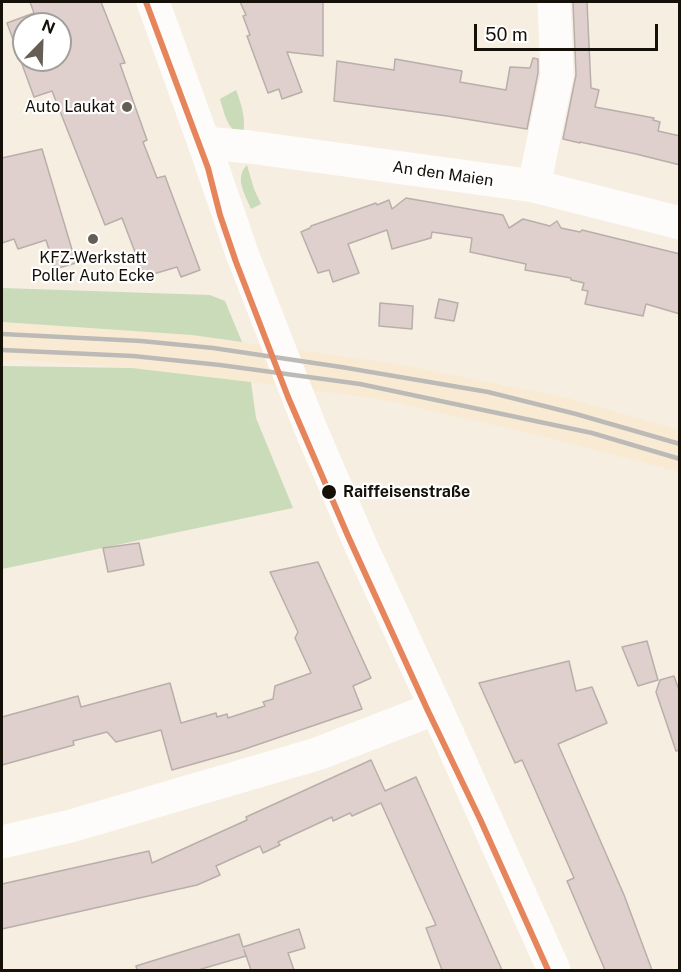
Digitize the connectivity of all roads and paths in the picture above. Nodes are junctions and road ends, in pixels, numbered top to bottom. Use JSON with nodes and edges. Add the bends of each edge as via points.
{"nodes":[{"id":1,"x":153,"y":2,"type":"edge"},
{"id":2,"x":554,"y":2,"type":"edge"},
{"id":3,"x":204,"y":143,"type":"junction"},
{"id":4,"x":534,"y":186,"type":"junction"},
{"id":5,"x":680,"y":223,"type":"edge"},
{"id":6,"x":436,"y":708,"type":"junction"},
{"id":7,"x":2,"y":842,"type":"edge"},
{"id":8,"x":554,"y":970,"type":"edge"}],
"edges":[{"from":1,"to":3,"type":"street"},
{"from":2,"to":4,"type":"street","via":[[557,75]]},
{"from":3,"to":4,"type":"street","name":"An den Maien"},
{"from":3,"to":6,"type":"street","via":[[310,427],[360,546]]},
{"from":4,"to":5,"type":"street","name":"An den Maien"},
{"from":6,"to":7,"type":"street","via":[[317,754],[71,826]]},
{"from":6,"to":8,"type":"street"}]}
